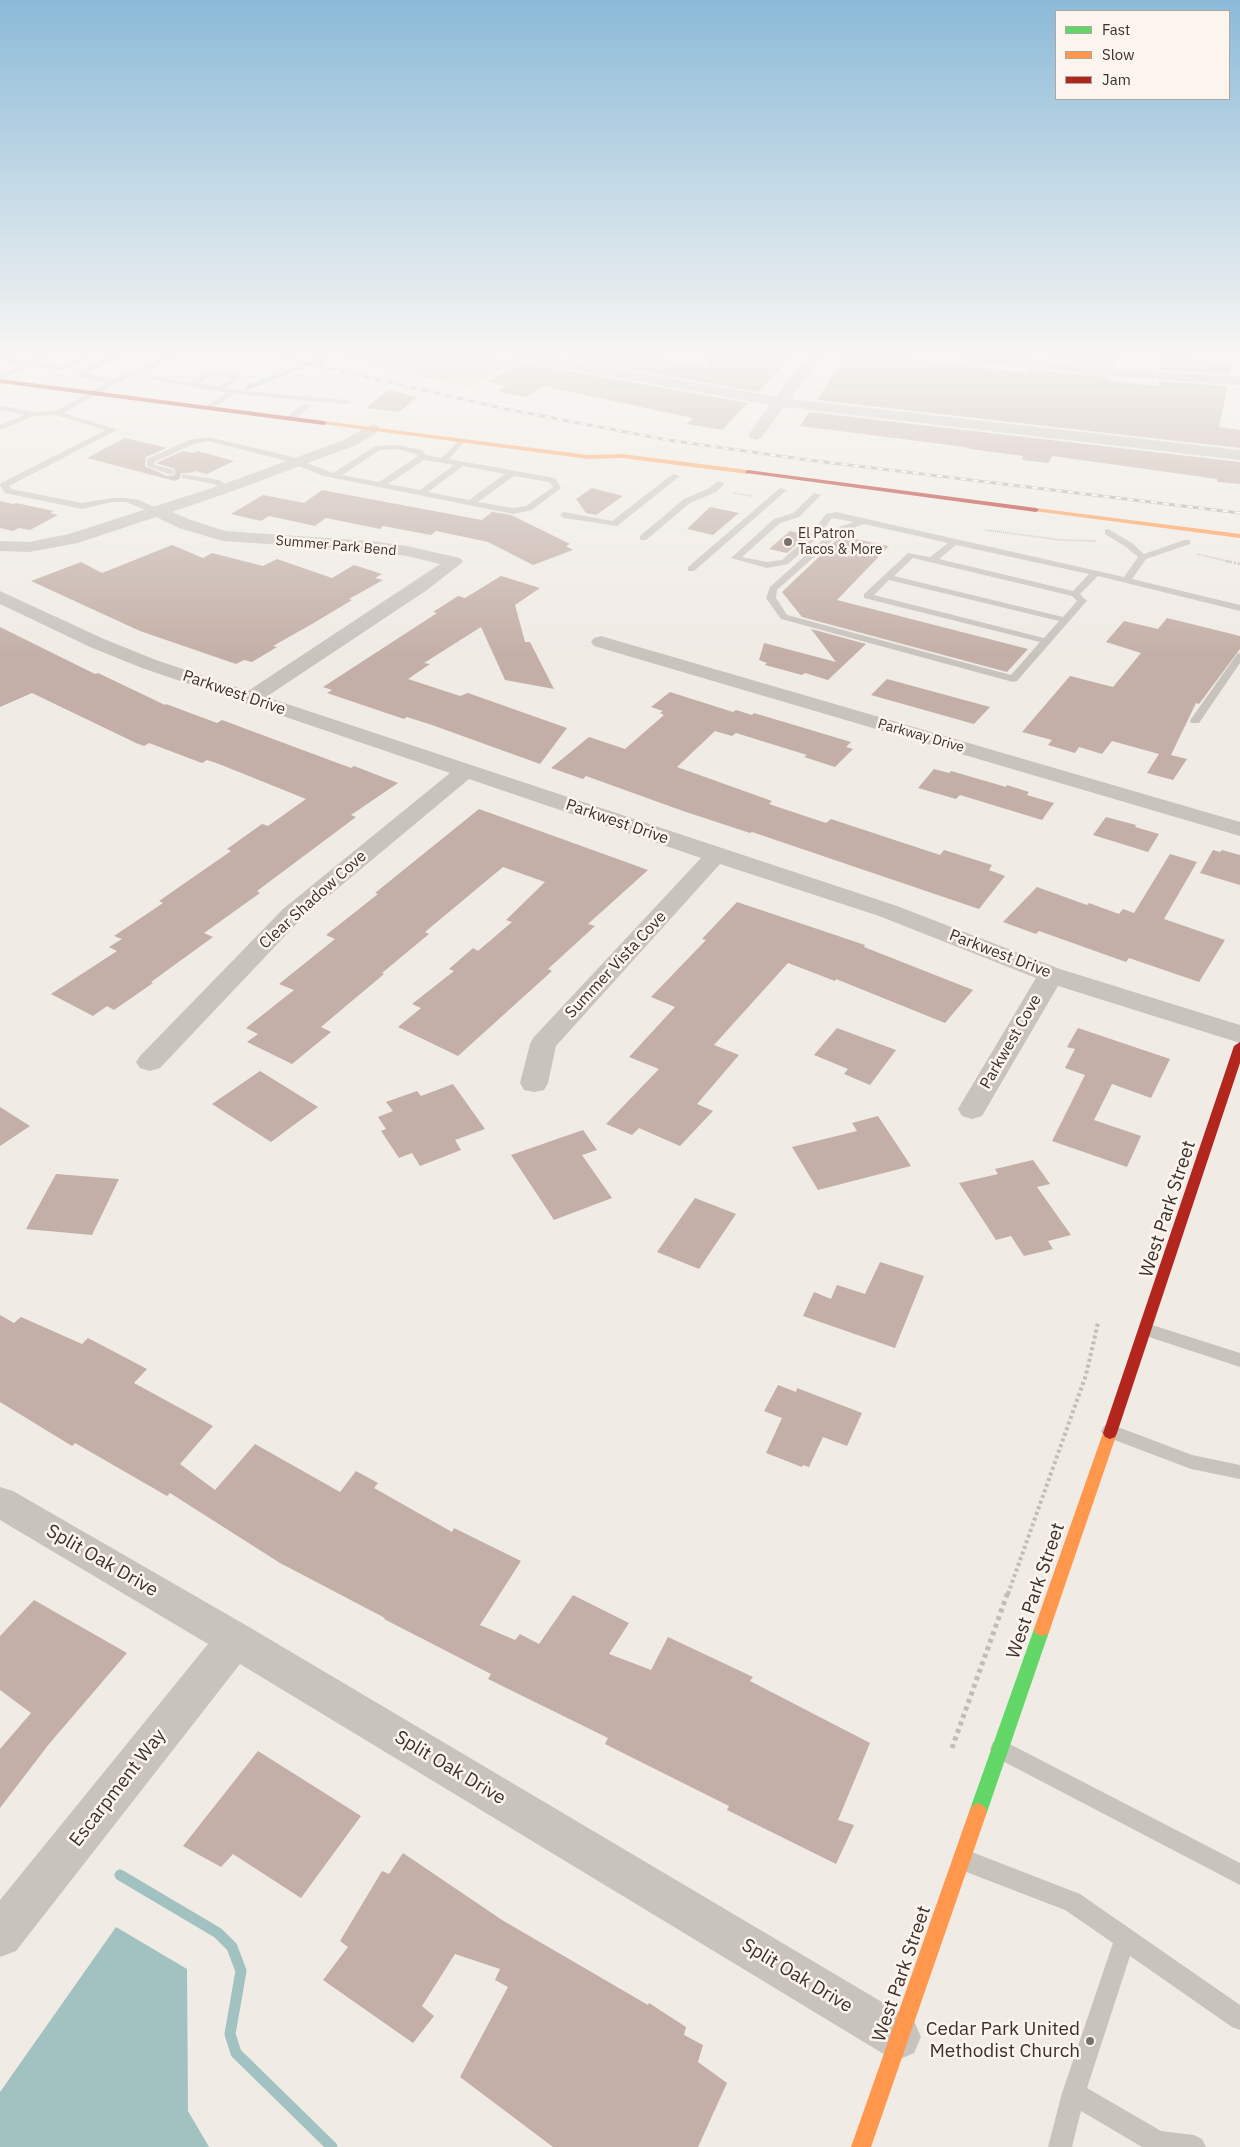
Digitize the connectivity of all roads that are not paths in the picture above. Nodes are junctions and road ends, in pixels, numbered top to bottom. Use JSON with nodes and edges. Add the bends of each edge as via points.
{"nodes":[{"id":1,"x":61,"y":456,"type":"edge"},
{"id":2,"x":161,"y":456,"type":"edge"},
{"id":3,"x":275,"y":456,"type":"edge"},
{"id":4,"x":312,"y":456,"type":"edge"},
{"id":5,"x":365,"y":456,"type":"edge"},
{"id":6,"x":447,"y":456,"type":"edge"},
{"id":7,"x":582,"y":456,"type":"edge"},
{"id":8,"x":615,"y":456,"type":"edge"},
{"id":9,"x":623,"y":456,"type":"edge"},
{"id":10,"x":422,"y":457,"type":"joint"},
{"id":11,"x":588,"y":457,"type":"junction"},
{"id":12,"x":443,"y":460,"type":"junction"},
{"id":13,"x":295,"y":462,"type":"junction"},
{"id":14,"x":461,"y":464,"type":"junction"},
{"id":15,"x":620,"y":468,"type":"dead end"},
{"id":16,"x":171,"y":472,"type":"dead end"},
{"id":17,"x":512,"y":473,"type":"junction"},
{"id":18,"x":658,"y":473,"type":"dead end"},
{"id":19,"x":185,"y":476,"type":"dead end"},
{"id":20,"x":335,"y":476,"type":"junction"},
{"id":21,"x":681,"y":477,"type":"joint"},
{"id":22,"x":703,"y":480,"type":"dead end"},
{"id":23,"x":725,"y":483,"type":"joint"},
{"id":24,"x":381,"y":485,"type":"junction"},
{"id":25,"x":227,"y":488,"type":"junction"},
{"id":26,"x":765,"y":488,"type":"dead end"},
{"id":27,"x":792,"y":491,"type":"junction"},
{"id":28,"x":421,"y":493,"type":"junction"},
{"id":29,"x":822,"y":495,"type":"joint"},
{"id":30,"x":472,"y":502,"type":"junction"},
{"id":31,"x":156,"y":511,"type":"junction"},
{"id":32,"x":564,"y":515,"type":"dead end"},
{"id":33,"x":863,"y":521,"type":"junction"},
{"id":34,"x":1103,"y":531,"type":"joint"},
{"id":35,"x":1134,"y":535,"type":"dead end"},
{"id":36,"x":1240,"y":536,"type":"edge"},
{"id":37,"x":643,"y":538,"type":"dead end"},
{"id":38,"x":1161,"y":538,"type":"dead end"},
{"id":39,"x":955,"y":540,"type":"junction"},
{"id":40,"x":0,"y":546,"type":"edge"},
{"id":41,"x":1191,"y":546,"type":"joint"},
{"id":42,"x":1143,"y":557,"type":"junction"},
{"id":43,"x":932,"y":560,"type":"junction"},
{"id":44,"x":690,"y":570,"type":"dead end"},
{"id":45,"x":1095,"y":574,"type":"junction"},
{"id":46,"x":887,"y":577,"type":"junction"},
{"id":47,"x":1126,"y":580,"type":"junction"},
{"id":48,"x":1075,"y":594,"type":"junction"},
{"id":49,"x":0,"y":597,"type":"edge"},
{"id":50,"x":1240,"y":608,"type":"edge"},
{"id":51,"x":1065,"y":620,"type":"junction"},
{"id":52,"x":1046,"y":641,"type":"junction"},
{"id":53,"x":601,"y":642,"type":"dead end"},
{"id":54,"x":1240,"y":656,"type":"edge"},
{"id":55,"x":250,"y":698,"type":"junction"},
{"id":56,"x":1195,"y":721,"type":"dead end"},
{"id":57,"x":466,"y":771,"type":"junction"},
{"id":58,"x":1240,"y":829,"type":"edge"},
{"id":59,"x":716,"y":855,"type":"junction"},
{"id":60,"x":1051,"y":975,"type":"junction"},
{"id":61,"x":1240,"y":1034,"type":"edge"},
{"id":62,"x":1240,"y":1046,"type":"edge"},
{"id":63,"x":150,"y":1062,"type":"dead end"},
{"id":64,"x":534,"y":1083,"type":"dead end"},
{"id":65,"x":972,"y":1109,"type":"dead end"},
{"id":66,"x":1146,"y":1330,"type":"junction"},
{"id":67,"x":1240,"y":1360,"type":"edge"},
{"id":68,"x":1110,"y":1432,"type":"junction"},
{"id":69,"x":1240,"y":1472,"type":"edge"},
{"id":70,"x":0,"y":1502,"type":"edge"},
{"id":71,"x":235,"y":1640,"type":"junction"},
{"id":72,"x":1000,"y":1748,"type":"junction"},
{"id":73,"x":961,"y":1859,"type":"junction"},
{"id":74,"x":1240,"y":1874,"type":"edge"},
{"id":75,"x":0,"y":1935,"type":"edge"},
{"id":76,"x":1125,"y":1938,"type":"junction"},
{"id":77,"x":1240,"y":2019,"type":"edge"},
{"id":78,"x":898,"y":2037,"type":"junction"},
{"id":79,"x":1074,"y":2093,"type":"junction"},
{"id":80,"x":861,"y":2147,"type":"edge"},
{"id":81,"x":1060,"y":2147,"type":"edge"},
{"id":82,"x":1194,"y":2147,"type":"edge"}],
"edges":[{"from":1,"to":31,"type":"lane","via":[[4,485],[8,491],[82,506],[126,500]]},
{"from":2,"to":16,"type":"lane","via":[[150,461],[151,466]]},
{"from":3,"to":13,"type":"lane"},
{"from":4,"to":13,"type":"street"},
{"from":5,"to":20,"type":"lane"},
{"from":6,"to":12,"type":"lane"},
{"from":7,"to":11,"type":"main road"},
{"from":8,"to":11,"type":"main road"},
{"from":9,"to":36,"type":"main road"},
{"from":10,"to":12,"type":"lane"},
{"from":10,"to":24,"type":"lane"},
{"from":11,"to":15,"type":"main road"},
{"from":12,"to":14,"type":"lane"},
{"from":13,"to":20,"type":"lane"},
{"from":13,"to":25,"type":"street"},
{"from":14,"to":17,"type":"lane"},
{"from":14,"to":28,"type":"lane"},
{"from":17,"to":30,"type":"lane"},
{"from":17,"to":30,"type":"lane","via":[[552,480],[557,488],[529,508],[513,511]]},
{"from":18,"to":21,"type":"main road"},
{"from":19,"to":25,"type":"lane","via":[[216,482]]},
{"from":20,"to":24,"type":"lane"},
{"from":21,"to":32,"type":"lane","via":[[614,524]]},
{"from":22,"to":23,"type":"main road"},
{"from":23,"to":37,"type":"lane","via":[[687,501]]},
{"from":24,"to":28,"type":"lane"},
{"from":25,"to":31,"type":"street"},
{"from":26,"to":27,"type":"main road"},
{"from":27,"to":29,"type":"main road"},
{"from":27,"to":44,"type":"lane"},
{"from":28,"to":30,"type":"lane"},
{"from":29,"to":33,"type":"lane","via":[[796,515],[778,521],[735,558],[767,565],[779,564],[813,537],[829,516]]},
{"from":31,"to":40,"type":"street","via":[[51,544]]},
{"from":31,"to":55,"type":"street","name":"Summer Park Bend","via":[[223,536],[371,546],[454,562]]},
{"from":33,"to":39,"type":"lane"},
{"from":33,"to":52,"type":"lane","via":[[839,530],[773,589],[771,598],[784,617],[1013,679]]},
{"from":34,"to":35,"type":"main road"},
{"from":34,"to":42,"type":"lane"},
{"from":38,"to":41,"type":"main road"},
{"from":39,"to":43,"type":"lane"},
{"from":39,"to":45,"type":"lane"},
{"from":41,"to":42,"type":"lane"},
{"from":42,"to":47,"type":"lane"},
{"from":43,"to":46,"type":"lane","via":[[911,555]]},
{"from":43,"to":48,"type":"lane"},
{"from":45,"to":47,"type":"lane"},
{"from":45,"to":48,"type":"lane"},
{"from":46,"to":51,"type":"lane"},
{"from":46,"to":52,"type":"lane","via":[[868,596]]},
{"from":47,"to":50,"type":"lane"},
{"from":48,"to":51,"type":"lane","via":[[1082,601]]},
{"from":49,"to":55,"type":"street","name":"Parkwest Drive","via":[[149,664]]},
{"from":51,"to":52,"type":"lane"},
{"from":53,"to":58,"type":"street","name":"Parkway Drive"},
{"from":54,"to":56,"type":"lane"},
{"from":55,"to":57,"type":"street","name":"Parkwest Drive"},
{"from":57,"to":59,"type":"street","name":"Parkwest Drive"},
{"from":57,"to":63,"type":"street","name":"Clear Shadow Cove","via":[[292,914]]},
{"from":59,"to":60,"type":"street","name":"Parkwest Drive","via":[[888,911]]},
{"from":59,"to":64,"type":"street","name":"Summer Vista Cove","via":[[543,1044]]},
{"from":60,"to":61,"type":"street","name":"Parkwest Drive"},
{"from":60,"to":65,"type":"street","name":"Parkwest Cove"},
{"from":62,"to":66,"type":"main road","name":"West Park Street"},
{"from":66,"to":67,"type":"lane"},
{"from":66,"to":68,"type":"main road","name":"West Park Street"},
{"from":68,"to":69,"type":"lane","via":[[1191,1462]]},
{"from":68,"to":72,"type":"main road","name":"West Park Street"},
{"from":70,"to":71,"type":"street","name":"Split Oak Drive"},
{"from":71,"to":75,"type":"street","name":"Escarpment Way"},
{"from":71,"to":78,"type":"street","name":"Split Oak Drive"},
{"from":72,"to":73,"type":"main road","name":"West Park Street"},
{"from":72,"to":74,"type":"lane"},
{"from":73,"to":76,"type":"lane","via":[[1072,1902]]},
{"from":73,"to":78,"type":"main road","name":"West Park Street"},
{"from":76,"to":77,"type":"lane"},
{"from":76,"to":79,"type":"lane"},
{"from":78,"to":80,"type":"main road","name":"West Park Street"},
{"from":79,"to":81,"type":"lane"},
{"from":79,"to":82,"type":"lane","via":[[1158,2143]]}]}
